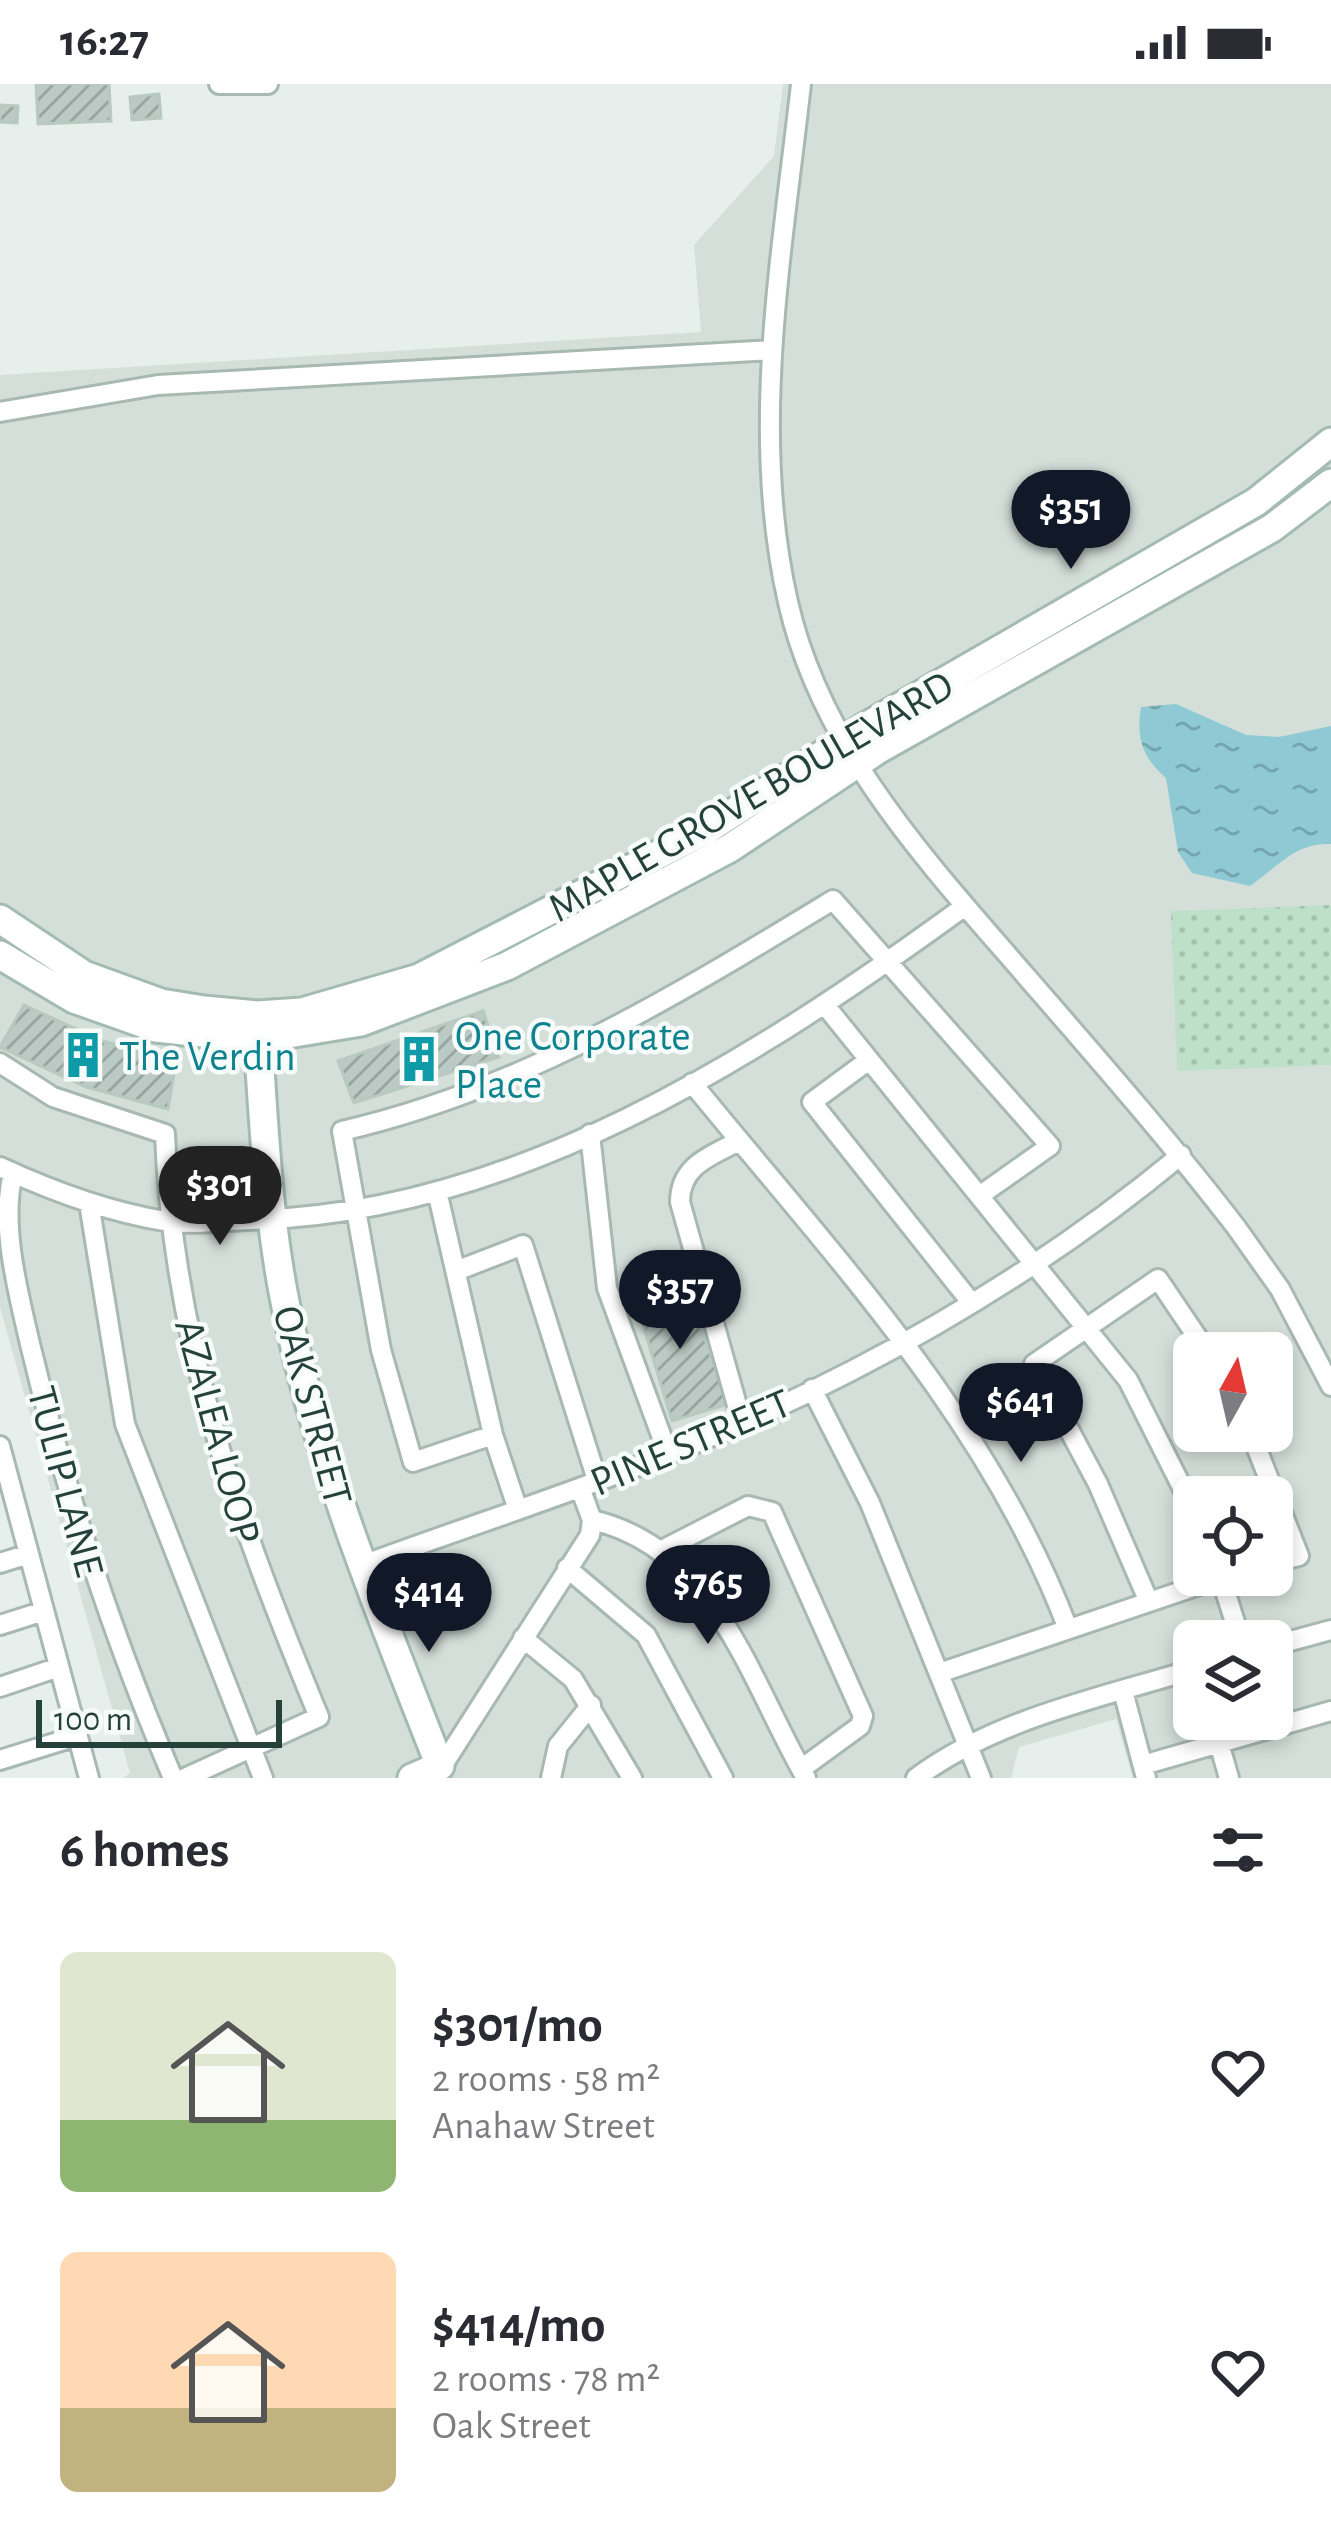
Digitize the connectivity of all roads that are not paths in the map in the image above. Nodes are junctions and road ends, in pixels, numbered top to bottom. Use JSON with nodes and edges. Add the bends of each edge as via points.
{"nodes":[{"id":1,"x":219,"y":84,"type":"edge"},
{"id":2,"x":268,"y":84,"type":"edge"},
{"id":3,"x":801,"y":84,"type":"edge"},
{"id":4,"x":771,"y":350,"type":"junction"},
{"id":5,"x":0,"y":412,"type":"edge"},
{"id":6,"x":1331,"y":442,"type":"edge"},
{"id":7,"x":1331,"y":483,"type":"edge"},
{"id":8,"x":851,"y":752,"type":"junction"},
{"id":9,"x":965,"y":906,"type":"junction"},
{"id":10,"x":0,"y":919,"type":"edge"},
{"id":11,"x":0,"y":955,"type":"edge"},
{"id":12,"x":888,"y":962,"type":"junction"},
{"id":13,"x":824,"y":1004,"type":"junction"},
{"id":14,"x":258,"y":1027,"type":"junction"},
{"id":15,"x":869,"y":1060,"type":"junction"},
{"id":16,"x":0,"y":1063,"type":"edge"},
{"id":17,"x":692,"y":1083,"type":"junction"},
{"id":18,"x":590,"y":1134,"type":"junction"},
{"id":19,"x":740,"y":1141,"type":"junction"},
{"id":20,"x":1180,"y":1154,"type":"junction"},
{"id":21,"x":7,"y":1170,"type":"edge"},
{"id":22,"x":437,"y":1191,"type":"junction"},
{"id":23,"x":982,"y":1194,"type":"junction"},
{"id":24,"x":89,"y":1203,"type":"junction"},
{"id":25,"x":355,"y":1210,"type":"junction"},
{"id":26,"x":272,"y":1220,"type":"junction"},
{"id":27,"x":168,"y":1222,"type":"junction"},
{"id":28,"x":1035,"y":1260,"type":"junction"},
{"id":29,"x":6,"y":1269,"type":"edge"},
{"id":30,"x":455,"y":1270,"type":"junction"},
{"id":31,"x":970,"y":1301,"type":"junction"},
{"id":32,"x":1089,"y":1327,"type":"junction"},
{"id":33,"x":1194,"y":1332,"type":"edge"},
{"id":34,"x":902,"y":1341,"type":"junction"},
{"id":35,"x":1331,"y":1386,"type":"edge"},
{"id":36,"x":812,"y":1389,"type":"junction"},
{"id":37,"x":742,"y":1423,"type":"junction"},
{"id":38,"x":493,"y":1436,"type":"junction"},
{"id":39,"x":0,"y":1446,"type":"edge"},
{"id":40,"x":668,"y":1454,"type":"junction"},
{"id":41,"x":1176,"y":1476,"type":"edge"},
{"id":42,"x":588,"y":1484,"type":"junction"},
{"id":43,"x":7,"y":1500,"type":"edge"},
{"id":44,"x":517,"y":1507,"type":"junction"},
{"id":45,"x":592,"y":1520,"type":"junction"},
{"id":46,"x":662,"y":1550,"type":"junction"},
{"id":47,"x":29,"y":1554,"type":"junction"},
{"id":48,"x":0,"y":1563,"type":"edge"},
{"id":49,"x":360,"y":1567,"type":"junction"},
{"id":50,"x":567,"y":1568,"type":"junction"},
{"id":51,"x":1173,"y":1594,"type":"edge"},
{"id":52,"x":1149,"y":1602,"type":"junction"},
{"id":53,"x":44,"y":1611,"type":"junction"},
{"id":54,"x":0,"y":1625,"type":"edge"},
{"id":55,"x":1068,"y":1630,"type":"junction"},
{"id":56,"x":1331,"y":1630,"type":"edge"},
{"id":57,"x":524,"y":1638,"type":"junction"},
{"id":58,"x":1293,"y":1640,"type":"edge"},
{"id":59,"x":59,"y":1667,"type":"junction"},
{"id":60,"x":942,"y":1672,"type":"junction"},
{"id":61,"x":1173,"y":1676,"type":"edge"},
{"id":62,"x":0,"y":1687,"type":"edge"},
{"id":63,"x":1124,"y":1691,"type":"junction"},
{"id":64,"x":591,"y":1705,"type":"junction"},
{"id":65,"x":1331,"y":1712,"type":"edge"},
{"id":66,"x":77,"y":1736,"type":"junction"},
{"id":67,"x":1219,"y":1743,"type":"junction"},
{"id":68,"x":967,"y":1745,"type":"junction"},
{"id":69,"x":251,"y":1748,"type":"junction"},
{"id":70,"x":0,"y":1760,"type":"edge"},
{"id":71,"x":442,"y":1772,"type":"edge"},
{"id":72,"x":1144,"y":1772,"type":"edge"},
{"id":73,"x":803,"y":1773,"type":"edge"},
{"id":74,"x":89,"y":1778,"type":"edge"},
{"id":75,"x":172,"y":1778,"type":"edge"},
{"id":76,"x":184,"y":1778,"type":"edge"},
{"id":77,"x":263,"y":1778,"type":"edge"},
{"id":78,"x":412,"y":1778,"type":"edge"},
{"id":79,"x":551,"y":1778,"type":"edge"},
{"id":80,"x":632,"y":1778,"type":"edge"},
{"id":81,"x":723,"y":1778,"type":"edge"},
{"id":82,"x":916,"y":1778,"type":"edge"},
{"id":83,"x":981,"y":1778,"type":"edge"},
{"id":84,"x":1229,"y":1778,"type":"edge"}],
"edges":[{"from":1,"to":2,"type":"street"},
{"from":3,"to":4,"type":"street"},
{"from":4,"to":5,"type":"street","via":[[158,385]]},
{"from":4,"to":8,"type":"street","via":[[776,522],[788,603]]},
{"from":6,"to":8,"type":"street","name":"MAPLE GROVE BOULEVARD","via":[[1256,502]]},
{"from":7,"to":8,"type":"street","name":"MAPLE GROVE BOULEVARD","via":[[1272,528]]},
{"from":8,"to":9,"type":"street"},
{"from":8,"to":14,"type":"street","name":"MAPLE GROVE BOULEVARD","via":[[730,848],[507,966],[361,1022]]},
{"from":9,"to":12,"type":"street"},
{"from":9,"to":20,"type":"street"},
{"from":10,"to":14,"type":"street","name":"MAPLE GROVE BOULEVARD","via":[[84,975]]},
{"from":11,"to":14,"type":"street","name":"MAPLE GROVE BOULEVARD","via":[[114,1016],[179,1031]]},
{"from":12,"to":13,"type":"street"},
{"from":12,"to":23,"type":"street","via":[[1050,1146]]},
{"from":12,"to":25,"type":"street","via":[[833,900],[567,1054],[422,1113],[342,1131]]},
{"from":13,"to":15,"type":"street"},
{"from":13,"to":17,"type":"street"},
{"from":14,"to":26,"type":"street","name":"OAK STREET"},
{"from":15,"to":23,"type":"street"},
{"from":15,"to":31,"type":"street","via":[[812,1102]]},
{"from":16,"to":27,"type":"street","name":"AZALEA LOOP","via":[[52,1096],[165,1134]]},
{"from":17,"to":18,"type":"street"},
{"from":17,"to":19,"type":"street"},
{"from":18,"to":22,"type":"street"},
{"from":18,"to":40,"type":"street","via":[[607,1288]]},
{"from":19,"to":34,"type":"street"},
{"from":19,"to":37,"type":"street","via":[[694,1165],[680,1202]]},
{"from":20,"to":28,"type":"street","name":"PINE STREET"},
{"from":20,"to":35,"type":"street","via":[[1280,1289]]},
{"from":21,"to":24,"type":"street"},
{"from":21,"to":29,"type":"street","name":"TULIP LANE"},
{"from":22,"to":25,"type":"street"},
{"from":22,"to":30,"type":"street"},
{"from":23,"to":28,"type":"street"},
{"from":24,"to":27,"type":"street"},
{"from":24,"to":69,"type":"street","via":[[125,1424]]},
{"from":25,"to":26,"type":"street"},
{"from":25,"to":38,"type":"street","via":[[412,1462]]},
{"from":26,"to":27,"type":"street"},
{"from":26,"to":49,"type":"street","name":"OAK STREET","via":[[305,1388]]},
{"from":27,"to":69,"type":"street","name":"AZALEA LOOP","via":[[207,1415],[245,1538],[320,1717]]},
{"from":28,"to":31,"type":"street","name":"PINE STREET"},
{"from":28,"to":32,"type":"street"},
{"from":29,"to":75,"type":"street","name":"TULIP LANE","via":[[97,1592]]},
{"from":30,"to":38,"type":"street"},
{"from":30,"to":42,"type":"street","via":[[523,1245]]},
{"from":31,"to":34,"type":"street","name":"PINE STREET"},
{"from":32,"to":33,"type":"street","via":[[1158,1280]]},
{"from":32,"to":41,"type":"street","via":[[1128,1380]]},
{"from":32,"to":52,"type":"street","via":[[1034,1364]]},
{"from":34,"to":36,"type":"street","name":"PINE STREET"},
{"from":34,"to":55,"type":"street","via":[[1016,1510]]},
{"from":36,"to":37,"type":"street","name":"PINE STREET"},
{"from":36,"to":60,"type":"street"},
{"from":37,"to":40,"type":"street","name":"PINE STREET"},
{"from":38,"to":44,"type":"street"},
{"from":39,"to":43,"type":"street"},
{"from":40,"to":42,"type":"street","name":"PINE STREET"},
{"from":42,"to":44,"type":"street","name":"PINE STREET"},
{"from":42,"to":45,"type":"street"},
{"from":43,"to":47,"type":"street"},
{"from":44,"to":49,"type":"street","name":"PINE STREET"},
{"from":45,"to":46,"type":"street"},
{"from":45,"to":50,"type":"street"},
{"from":46,"to":73,"type":"street","via":[[736,1640]]},
{"from":46,"to":73,"type":"street","via":[[748,1506],[772,1512],[863,1716]]},
{"from":47,"to":48,"type":"street"},
{"from":47,"to":53,"type":"street"},
{"from":49,"to":71,"type":"street","name":"OAK STREET"},
{"from":50,"to":57,"type":"street"},
{"from":50,"to":81,"type":"street","via":[[646,1635]]},
{"from":51,"to":52,"type":"street"},
{"from":52,"to":55,"type":"street"},
{"from":53,"to":54,"type":"street"},
{"from":53,"to":59,"type":"street"},
{"from":55,"to":60,"type":"street"},
{"from":56,"to":58,"type":"street"},
{"from":57,"to":64,"type":"street","via":[[553,1658]]},
{"from":57,"to":71,"type":"street"},
{"from":59,"to":62,"type":"street"},
{"from":59,"to":66,"type":"street"},
{"from":60,"to":68,"type":"street"},
{"from":61,"to":63,"type":"street"},
{"from":63,"to":68,"type":"street"},
{"from":63,"to":72,"type":"street"},
{"from":64,"to":79,"type":"street","via":[[558,1746]]},
{"from":64,"to":80,"type":"street"},
{"from":65,"to":67,"type":"street"},
{"from":66,"to":70,"type":"street"},
{"from":66,"to":74,"type":"street"},
{"from":67,"to":72,"type":"street"},
{"from":67,"to":84,"type":"street"},
{"from":68,"to":82,"type":"street"},
{"from":68,"to":83,"type":"street"},
{"from":69,"to":76,"type":"street"},
{"from":69,"to":77,"type":"street"},
{"from":71,"to":78,"type":"street"}]}
